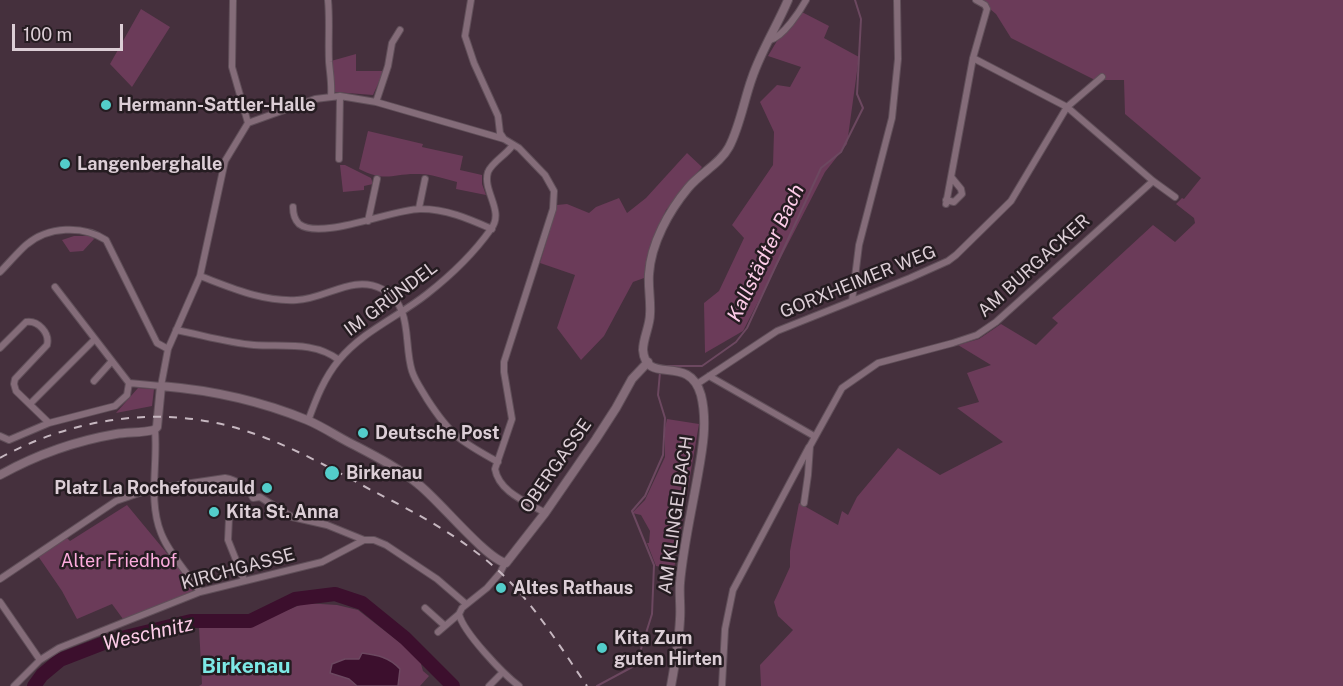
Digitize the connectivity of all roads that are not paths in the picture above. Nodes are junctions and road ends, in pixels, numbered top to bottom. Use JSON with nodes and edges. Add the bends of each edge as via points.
{"nodes":[{"id":1,"x":233,"y":0,"type":"edge"},
{"id":2,"x":328,"y":0,"type":"edge"},
{"id":3,"x":471,"y":0,"type":"edge"},
{"id":4,"x":788,"y":0,"type":"edge"},
{"id":5,"x":806,"y":0,"type":"edge"},
{"id":6,"x":897,"y":0,"type":"edge"},
{"id":7,"x":976,"y":0,"type":"edge"},
{"id":8,"x":400,"y":30,"type":"dead end"},
{"id":9,"x":770,"y":40,"type":"junction"},
{"id":10,"x":973,"y":58,"type":"junction"},
{"id":11,"x":1102,"y":77,"type":"dead end"},
{"id":12,"x":331,"y":96,"type":"junction"},
{"id":13,"x":340,"y":96,"type":"junction"},
{"id":14,"x":376,"y":102,"type":"junction"},
{"id":15,"x":1067,"y":107,"type":"junction"},
{"id":16,"x":248,"y":123,"type":"junction"},
{"id":17,"x":504,"y":140,"type":"junction"},
{"id":18,"x":512,"y":146,"type":"junction"},
{"id":19,"x":339,"y":159,"type":"dead end"},
{"id":20,"x":952,"y":178,"type":"junction"},
{"id":21,"x":377,"y":179,"type":"dead end"},
{"id":22,"x":425,"y":179,"type":"dead end"},
{"id":23,"x":1153,"y":181,"type":"junction"},
{"id":24,"x":1176,"y":197,"type":"dead end"},
{"id":25,"x":293,"y":207,"type":"dead end"},
{"id":26,"x":419,"y":208,"type":"junction"},
{"id":27,"x":368,"y":221,"type":"junction"},
{"id":28,"x":492,"y":229,"type":"junction"},
{"id":29,"x":0,"y":272,"type":"edge"},
{"id":30,"x":200,"y":276,"type":"junction"},
{"id":31,"x":54,"y":287,"type":"dead end"},
{"id":32,"x":852,"y":301,"type":"junction"},
{"id":33,"x":402,"y":310,"type":"junction"},
{"id":34,"x":176,"y":330,"type":"junction"},
{"id":35,"x":95,"y":339,"type":"junction"},
{"id":36,"x":0,"y":348,"type":"edge"},
{"id":37,"x":168,"y":349,"type":"junction"},
{"id":38,"x":339,"y":360,"type":"junction"},
{"id":39,"x":112,"y":361,"type":"junction"},
{"id":40,"x":648,"y":362,"type":"junction"},
{"id":41,"x":709,"y":376,"type":"junction"},
{"id":42,"x":94,"y":381,"type":"dead end"},
{"id":43,"x":129,"y":384,"type":"junction"},
{"id":44,"x":697,"y":384,"type":"junction"},
{"id":45,"x":160,"y":386,"type":"junction"},
{"id":46,"x":30,"y":405,"type":"junction"},
{"id":47,"x":308,"y":421,"type":"junction"},
{"id":48,"x":49,"y":423,"type":"junction"},
{"id":49,"x":155,"y":430,"type":"junction"},
{"id":50,"x":0,"y":436,"type":"edge"},
{"id":51,"x":814,"y":436,"type":"junction"},
{"id":52,"x":810,"y":446,"type":"junction"},
{"id":53,"x":498,"y":462,"type":"junction"},
{"id":54,"x":0,"y":475,"type":"edge"},
{"id":55,"x":155,"y":488,"type":"junction"},
{"id":56,"x":804,"y":504,"type":"dead end"},
{"id":57,"x":545,"y":513,"type":"junction"},
{"id":58,"x":229,"y":518,"type":"dead end"},
{"id":59,"x":364,"y":540,"type":"junction"},
{"id":60,"x":505,"y":563,"type":"junction"},
{"id":61,"x":0,"y":579,"type":"edge"},
{"id":62,"x":244,"y":580,"type":"junction"},
{"id":63,"x":200,"y":592,"type":"junction"},
{"id":64,"x":0,"y":602,"type":"edge"},
{"id":65,"x":466,"y":604,"type":"junction"},
{"id":66,"x":426,"y":608,"type":"dead end"},
{"id":67,"x":459,"y":614,"type":"junction"},
{"id":68,"x":444,"y":625,"type":"junction"},
{"id":69,"x":438,"y":632,"type":"dead end"},
{"id":70,"x":40,"y":660,"type":"junction"},
{"id":71,"x":503,"y":672,"type":"junction"},
{"id":72,"x":14,"y":686,"type":"edge"},
{"id":73,"x":489,"y":686,"type":"edge"},
{"id":74,"x":519,"y":686,"type":"edge"},
{"id":75,"x":671,"y":686,"type":"edge"},
{"id":76,"x":722,"y":686,"type":"edge"}],
"edges":[{"from":1,"to":16,"type":"street","via":[[232,68]]},
{"from":2,"to":12,"type":"street"},
{"from":3,"to":17,"type":"street","via":[[465,36]]},
{"from":4,"to":9,"type":"main road"},
{"from":5,"to":9,"type":"street","via":[[788,25]]},
{"from":6,"to":32,"type":"street","via":[[898,58],[892,118],[858,245]]},
{"from":7,"to":10,"type":"street","via":[[987,9]]},
{"from":8,"to":14,"type":"street","via":[[392,44]]},
{"from":9,"to":40,"type":"main road","via":[[752,76],[729,147],[689,187],[672,210],[658,240],[649,273],[650,315],[643,351]]},
{"from":10,"to":15,"type":"street"},
{"from":10,"to":20,"type":"street"},
{"from":11,"to":15,"type":"street","name":"GORXHEIMER WEG"},
{"from":12,"to":13,"type":"street"},
{"from":12,"to":16,"type":"street"},
{"from":13,"to":14,"type":"street"},
{"from":13,"to":19,"type":"street"},
{"from":14,"to":17,"type":"street"},
{"from":15,"to":23,"type":"street"},
{"from":15,"to":32,"type":"street","name":"GORXHEIMER WEG","via":[[1011,201],[956,255]]},
{"from":16,"to":30,"type":"street","via":[[225,161]]},
{"from":17,"to":18,"type":"street"},
{"from":18,"to":28,"type":"street","via":[[489,171],[487,182],[496,217]]},
{"from":18,"to":53,"type":"street","via":[[519,148],[545,175],[555,198],[504,362],[512,418]]},
{"from":20,"to":20,"type":"street","via":[[946,202],[954,202],[962,194]]},
{"from":21,"to":27,"type":"street"},
{"from":22,"to":26,"type":"street"},
{"from":23,"to":24,"type":"street"},
{"from":23,"to":51,"type":"street","name":"AM BURGACKER","via":[[984,331],[878,363],[842,388]]},
{"from":25,"to":27,"type":"street","via":[[300,225],[310,228]]},
{"from":26,"to":27,"type":"street"},
{"from":26,"to":28,"type":"street","via":[[456,214]]},
{"from":28,"to":33,"type":"street","name":"IM GRÜNDEL","via":[[426,295]]},
{"from":29,"to":37,"type":"street","via":[[28,243],[46,234],[71,229],[91,232],[106,240],[157,343]]},
{"from":30,"to":33,"type":"street","via":[[273,300],[306,299],[348,286],[371,285],[385,290]]},
{"from":30,"to":34,"type":"street"},
{"from":31,"to":35,"type":"street"},
{"from":32,"to":41,"type":"street","name":"GORXHEIMER WEG","via":[[777,331]]},
{"from":33,"to":38,"type":"street","name":"IM GRÜNDEL","via":[[362,337]]},
{"from":33,"to":53,"type":"street","via":[[411,366],[419,386],[452,434]]},
{"from":34,"to":37,"type":"street"},
{"from":34,"to":38,"type":"street","via":[[252,345],[313,347]]},
{"from":35,"to":39,"type":"street"},
{"from":35,"to":46,"type":"street"},
{"from":36,"to":46,"type":"street","via":[[26,322],[37,323],[47,336],[45,348],[15,379],[16,390]]},
{"from":37,"to":45,"type":"street"},
{"from":38,"to":47,"type":"street","name":"IM GRÜNDEL","via":[[321,387]]},
{"from":39,"to":42,"type":"street"},
{"from":39,"to":43,"type":"street"},
{"from":40,"to":44,"type":"main road","via":[[661,370],[688,374]]},
{"from":40,"to":57,"type":"main road","name":"OBERGASSE","via":[[632,379]]},
{"from":41,"to":44,"type":"street","name":"GORXHEIMER WEG"},
{"from":41,"to":51,"type":"street"},
{"from":43,"to":45,"type":"street"},
{"from":43,"to":48,"type":"street","via":[[127,395],[115,406]]},
{"from":44,"to":75,"type":"main road","name":"AM KLINGELBACH","via":[[704,434],[682,569]]},
{"from":45,"to":47,"type":"main road","via":[[199,389]]},
{"from":45,"to":49,"type":"main road"},
{"from":46,"to":48,"type":"street"},
{"from":47,"to":60,"type":"main road","via":[[419,484],[478,543]]},
{"from":48,"to":50,"type":"street","via":[[9,440]]},
{"from":49,"to":54,"type":"main road","via":[[80,442],[41,454]]},
{"from":49,"to":55,"type":"street"},
{"from":51,"to":52,"type":"street","name":"AM BURGACKER"},
{"from":52,"to":56,"type":"street"},
{"from":52,"to":76,"type":"street","via":[[738,580],[728,608]]},
{"from":53,"to":57,"type":"street","via":[[495,472],[503,486]]},
{"from":55,"to":59,"type":"street","via":[[232,479],[251,491],[254,498],[260,497],[292,516]]},
{"from":55,"to":61,"type":"street","via":[[116,501]]},
{"from":55,"to":63,"type":"street","via":[[160,532]]},
{"from":57,"to":60,"type":"main road","name":"OBERGASSE"},
{"from":58,"to":62,"type":"street","via":[[228,540]]},
{"from":59,"to":62,"type":"street","name":"KIRCHGASSE","via":[[322,562]]},
{"from":59,"to":65,"type":"street","via":[[386,545]]},
{"from":60,"to":65,"type":"street","name":"OBERGASSE","via":[[496,578]]},
{"from":62,"to":63,"type":"street","name":"KIRCHGASSE"},
{"from":63,"to":70,"type":"street","name":"KIRCHGASSE","via":[[59,648]]},
{"from":64,"to":70,"type":"street"},
{"from":65,"to":67,"type":"street","name":"OBERGASSE"},
{"from":66,"to":68,"type":"street"},
{"from":67,"to":68,"type":"street","name":"OBERGASSE"},
{"from":67,"to":71,"type":"street","via":[[464,627]]},
{"from":68,"to":69,"type":"street","name":"OBERGASSE"},
{"from":70,"to":72,"type":"street","name":"KIRCHGASSE"},
{"from":71,"to":73,"type":"street"},
{"from":71,"to":74,"type":"street"}]}
